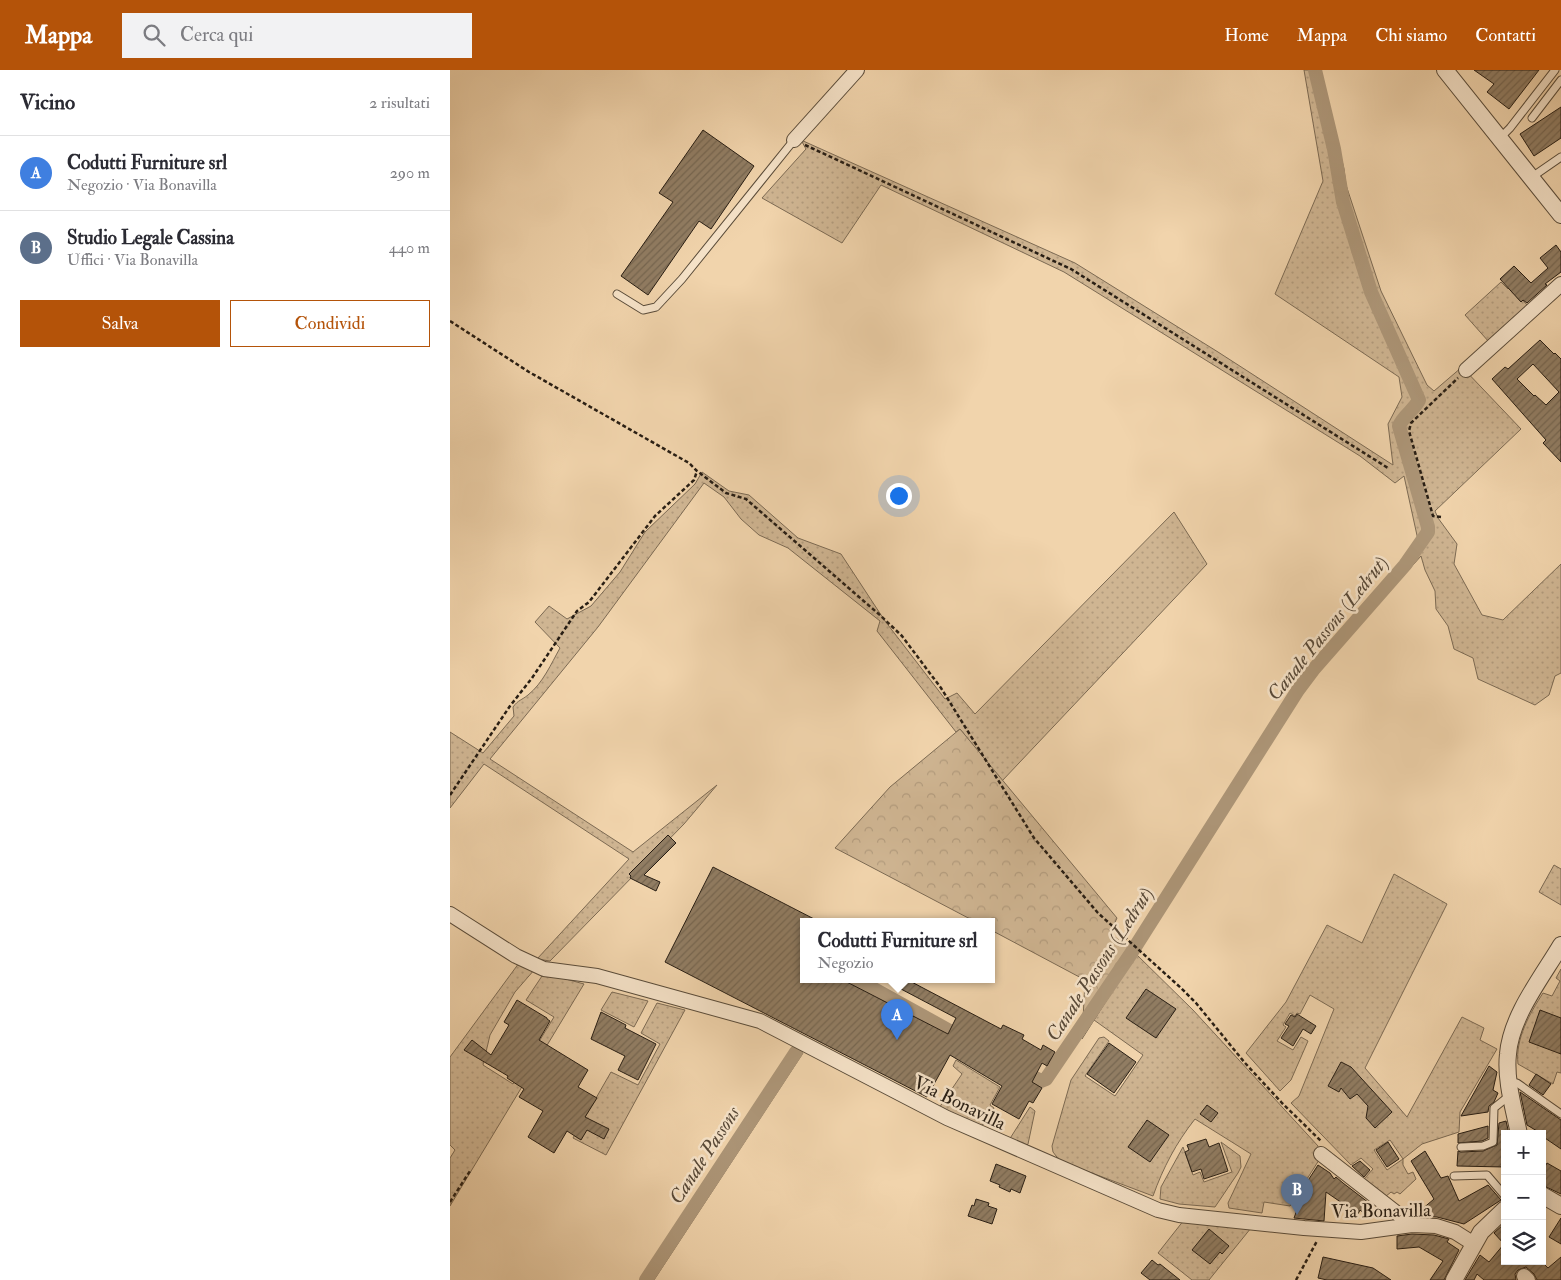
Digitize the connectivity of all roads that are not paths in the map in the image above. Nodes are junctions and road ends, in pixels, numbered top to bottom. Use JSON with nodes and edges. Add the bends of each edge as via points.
{"nodes":[{"id":1,"x":857,"y":70,"type":"edge"},
{"id":2,"x":1445,"y":70,"type":"edge"},
{"id":3,"x":1555,"y":70,"type":"edge"},
{"id":4,"x":1561,"y":80,"type":"edge"},
{"id":5,"x":1532,"y":118,"type":"dead end"},
{"id":6,"x":1500,"y":138,"type":"junction"},
{"id":7,"x":794,"y":140,"type":"joint"},
{"id":8,"x":1561,"y":157,"type":"edge"},
{"id":9,"x":1532,"y":177,"type":"junction"},
{"id":10,"x":1561,"y":215,"type":"edge"},
{"id":11,"x":1561,"y":284,"type":"edge"},
{"id":12,"x":617,"y":294,"type":"dead end"},
{"id":13,"x":1466,"y":370,"type":"road end"},
{"id":14,"x":450,"y":914,"type":"edge"},
{"id":15,"x":1561,"y":945,"type":"edge"},
{"id":16,"x":1511,"y":1088,"type":"junction"},
{"id":17,"x":1561,"y":1114,"type":"edge"},
{"id":18,"x":1518,"y":1130,"type":"edge"},
{"id":19,"x":1461,"y":1147,"type":"dead end"},
{"id":20,"x":1324,"y":1151,"type":"road end"},
{"id":21,"x":1454,"y":1176,"type":"dead end"},
{"id":22,"x":1501,"y":1192,"type":"edge"},
{"id":23,"x":1546,"y":1197,"type":"edge"},
{"id":24,"x":1561,"y":1206,"type":"edge"},
{"id":25,"x":1501,"y":1212,"type":"edge"},
{"id":26,"x":1412,"y":1225,"type":"junction"},
{"id":27,"x":1474,"y":1244,"type":"junction"},
{"id":28,"x":1454,"y":1280,"type":"edge"}],
"edges":[{"from":1,"to":7,"type":"street"},
{"from":2,"to":6,"type":"street"},
{"from":3,"to":6,"type":"lane"},
{"from":4,"to":5,"type":"lane"},
{"from":6,"to":9,"type":"street"},
{"from":7,"to":12,"type":"lane","via":[[656,307],[643,310]]},
{"from":8,"to":9,"type":"lane"},
{"from":9,"to":10,"type":"street"},
{"from":11,"to":13,"type":"street"},
{"from":14,"to":26,"type":"street","name":"Via Bonavilla","via":[[544,970],[598,976],[760,1021],[947,1118],[1158,1210],[1179,1215],[1362,1232]]},
{"from":15,"to":16,"type":"street","via":[[1529,998],[1511,1036],[1508,1055]]},
{"from":16,"to":17,"type":"lane","via":[[1517,1084]]},
{"from":16,"to":18,"type":"street"},
{"from":16,"to":19,"type":"lane","via":[[1494,1108],[1493,1142]]},
{"from":20,"to":26,"type":"street"},
{"from":21,"to":22,"type":"lane","via":[[1486,1175]]},
{"from":23,"to":24,"type":"street"},
{"from":25,"to":27,"type":"street"},
{"from":26,"to":27,"type":"street","name":"Via Bonavilla","via":[[1436,1226],[1455,1232]]},
{"from":27,"to":28,"type":"street"}]}
